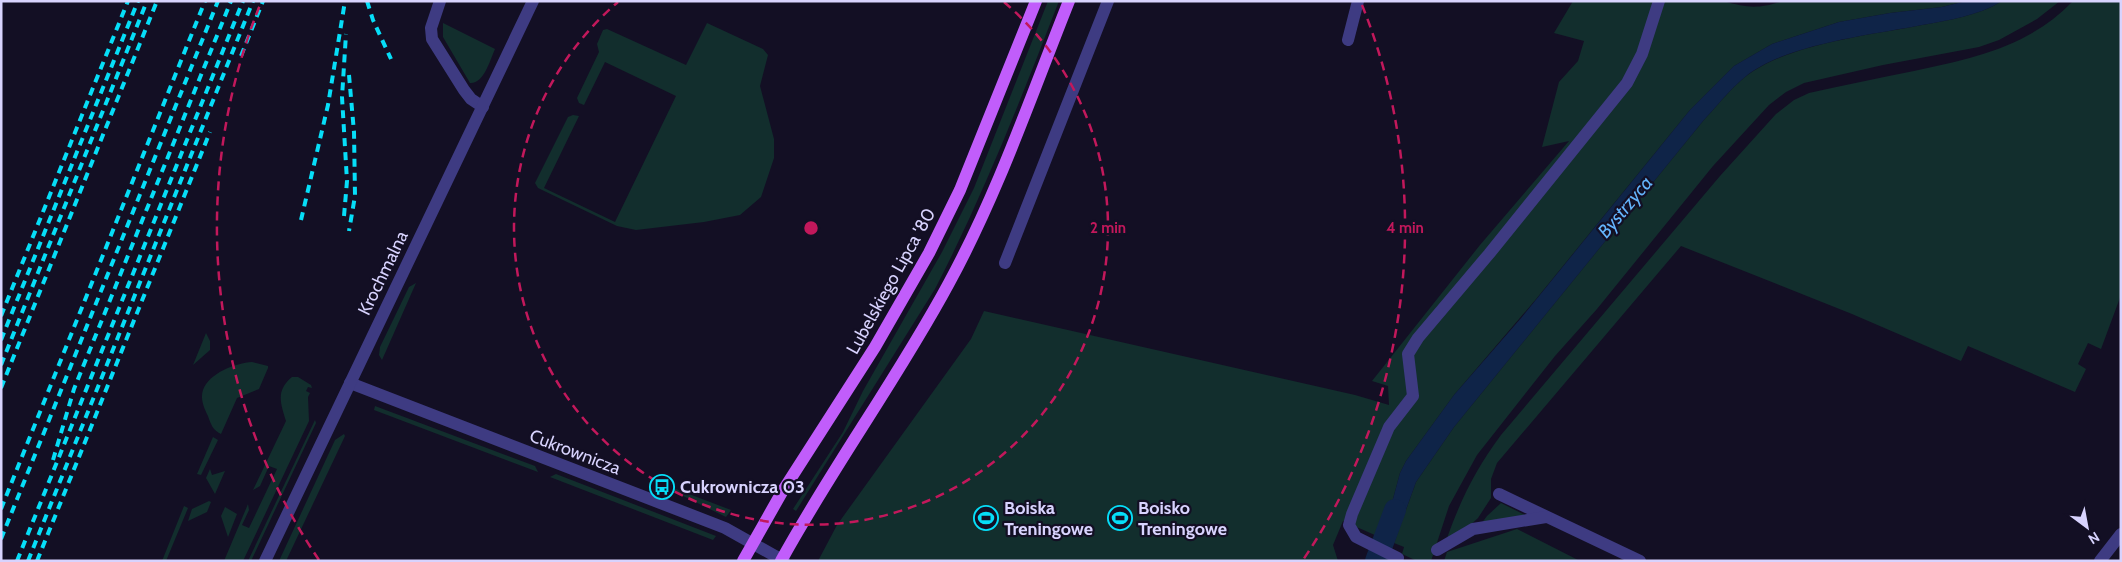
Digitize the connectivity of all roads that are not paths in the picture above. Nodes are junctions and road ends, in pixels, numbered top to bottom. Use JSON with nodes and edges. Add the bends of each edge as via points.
{"nodes":[{"id":1,"x":440,"y":1,"type":"edge"},
{"id":2,"x":533,"y":1,"type":"edge"},
{"id":3,"x":1036,"y":1,"type":"edge"},
{"id":4,"x":1069,"y":1,"type":"edge"},
{"id":5,"x":1108,"y":1,"type":"edge"},
{"id":6,"x":1358,"y":1,"type":"edge"},
{"id":7,"x":1660,"y":1,"type":"edge"},
{"id":8,"x":1348,"y":40,"type":"dead end"},
{"id":9,"x":483,"y":107,"type":"junction"},
{"id":10,"x":1005,"y":263,"type":"dead end"},
{"id":11,"x":350,"y":382,"type":"junction"},
{"id":12,"x":1499,"y":494,"type":"dead end"},
{"id":13,"x":1546,"y":517,"type":"junction"},
{"id":14,"x":2121,"y":534,"type":"edge"},
{"id":15,"x":753,"y":543,"type":"junction"},
{"id":16,"x":1437,"y":550,"type":"dead end"},
{"id":17,"x":1398,"y":558,"type":"dead end"},
{"id":18,"x":782,"y":560,"type":"edge"},
{"id":19,"x":265,"y":561,"type":"edge"},
{"id":20,"x":743,"y":561,"type":"edge"},
{"id":21,"x":1640,"y":561,"type":"edge"},
{"id":22,"x":2100,"y":561,"type":"edge"}],
"edges":[{"from":1,"to":9,"type":"street","via":[[431,28],[432,39],[464,90]]},
{"from":2,"to":9,"type":"street","name":"Krochmalna"},
{"from":3,"to":15,"type":"main road","name":"Lubelskiego Lipca '80","via":[[960,190],[929,253],[875,347]]},
{"from":4,"to":18,"type":"main road","via":[[987,207],[950,282],[802,522]]},
{"from":5,"to":10,"type":"street"},
{"from":6,"to":8,"type":"street"},
{"from":7,"to":17,"type":"street","via":[[1642,54],[1627,83],[1408,354],[1413,396],[1389,427],[1349,525],[1356,537]]},
{"from":9,"to":11,"type":"street","name":"Krochmalna"},
{"from":11,"to":15,"type":"street","name":"Cukrownicza","via":[[716,525]]},
{"from":11,"to":19,"type":"street","name":"Krochmalna"},
{"from":12,"to":13,"type":"street"},
{"from":13,"to":16,"type":"street","via":[[1473,530]]},
{"from":13,"to":21,"type":"street"},
{"from":14,"to":22,"type":"street"},
{"from":15,"to":18,"type":"street","name":"Cukrownicza"},
{"from":15,"to":20,"type":"main road","name":"Lubelskiego Lipca '80"}]}
